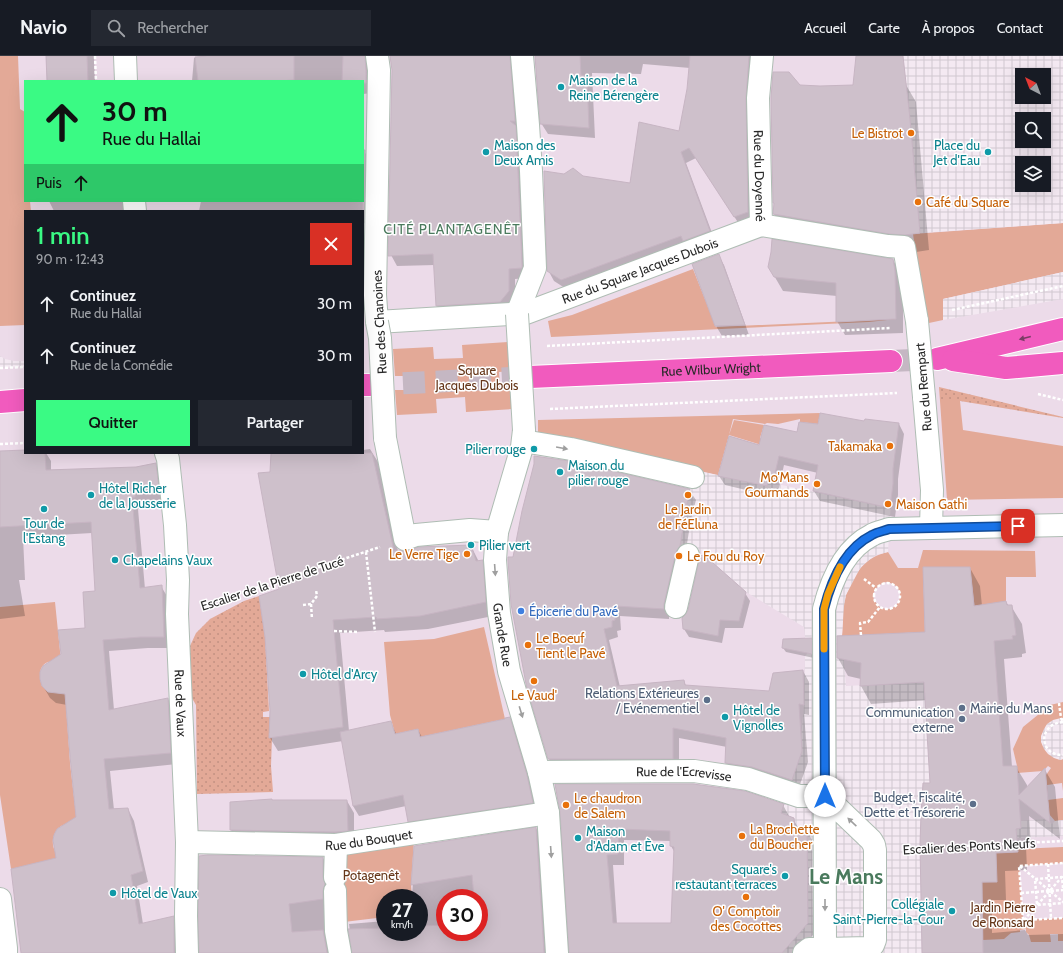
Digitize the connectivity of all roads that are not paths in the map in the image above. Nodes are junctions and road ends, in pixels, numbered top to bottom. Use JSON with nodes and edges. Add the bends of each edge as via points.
{"nodes":[{"id":1,"x":126,"y":56,"type":"edge"},
{"id":2,"x":377,"y":56,"type":"edge"},
{"id":3,"x":522,"y":56,"type":"edge"},
{"id":4,"x":762,"y":56,"type":"edge"},
{"id":5,"x":126,"y":80,"type":"edge"},
{"id":6,"x":761,"y":225,"type":"junction"},
{"id":7,"x":904,"y":247,"type":"joint"},
{"id":8,"x":517,"y":314,"type":"junction"},
{"id":9,"x":377,"y":322,"type":"junction"},
{"id":10,"x":1063,"y":329,"type":"edge"},
{"id":11,"x":891,"y":361,"type":"tunnel mouth"},
{"id":12,"x":1063,"y":363,"type":"edge"},
{"id":13,"x":530,"y":377,"type":"tunnel mouth"},
{"id":14,"x":24,"y":400,"type":"edge"},
{"id":15,"x":0,"y":402,"type":"edge"},
{"id":16,"x":523,"y":436,"type":"junction"},
{"id":17,"x":166,"y":454,"type":"edge"},
{"id":18,"x":693,"y":477,"type":"dead end"},
{"id":19,"x":1063,"y":525,"type":"edge"},
{"id":20,"x":931,"y":528,"type":"junction"},
{"id":21,"x":497,"y":532,"type":"junction"},
{"id":22,"x":688,"y":555,"type":"dead end"},
{"id":23,"x":676,"y":607,"type":"dead end"},
{"id":24,"x":539,"y":772,"type":"junction"},
{"id":25,"x":825,"y":796,"type":"junction"},
{"id":26,"x":548,"y":814,"type":"junction"},
{"id":27,"x":187,"y":842,"type":"junction"},
{"id":28,"x":336,"y":845,"type":"junction"},
{"id":29,"x":0,"y":899,"type":"edge"},
{"id":30,"x":825,"y":948,"type":"junction"},
{"id":31,"x":6,"y":953,"type":"edge"},
{"id":32,"x":187,"y":953,"type":"edge"},
{"id":33,"x":340,"y":953,"type":"edge"},
{"id":34,"x":557,"y":953,"type":"edge"},
{"id":35,"x":804,"y":953,"type":"edge"}],
"edges":[{"from":1,"to":5,"type":"street"},
{"from":2,"to":9,"type":"street","name":"Rue des Chanoines"},
{"from":3,"to":8,"type":"street","via":[[531,171],[534,268]]},
{"from":4,"to":6,"type":"street","name":"Rue du Doyenné","via":[[758,98]]},
{"from":6,"to":7,"type":"street","name":"Rue du Doyenné"},
{"from":6,"to":8,"type":"street","name":"Rue du Square Jacques Dubois","via":[[526,313]]},
{"from":7,"to":20,"type":"street","name":"Rue du Rempart","bridge":true,"via":[[918,321],[932,490]]},
{"from":8,"to":9,"type":"street"},
{"from":8,"to":16,"type":"street","name":"Grande Rue","bridge":true},
{"from":9,"to":21,"type":"street","name":"Rue des Chanoines","bridge":true,"via":[[385,438],[405,538],[470,530]]},
{"from":10,"to":12,"type":"main road","one_way":true,"via":[[939,359],[1006,368]]},
{"from":11,"to":13,"type":"main road","name":"Rue Wilbur Wright"},
{"from":14,"to":15,"type":"main road"},
{"from":16,"to":18,"type":"street","one_way":true},
{"from":16,"to":21,"type":"street","name":"Grande Rue"},
{"from":17,"to":27,"type":"street","name":"Rue de Vaux","via":[[175,524],[178,580],[177,614]]},
{"from":19,"to":20,"type":"street"},
{"from":20,"to":25,"type":"street","via":[[889,529],[872,534],[861,542],[842,564],[828,594],[824,609]]},
{"from":21,"to":24,"type":"street","name":"Grande Rue","one_way":true,"via":[[495,560],[499,613],[509,671]]},
{"from":22,"to":23,"type":"street"},
{"from":24,"to":25,"type":"street","name":"Rue de l'Ecrevisse","via":[[694,770],[748,779],[799,796]]},
{"from":24,"to":26,"type":"street","name":"Grande Rue"},
{"from":25,"to":30,"type":"street","one_way":true},
{"from":30,"to":25,"type":"street","one_way":true,"via":[[868,948],[873,945],[875,850],[871,840]]},
{"from":26,"to":28,"type":"street","name":"Rue du Bouquet"},
{"from":26,"to":34,"type":"street","name":"Grande Rue","one_way":true},
{"from":27,"to":28,"type":"street","name":"Rue du Bouquet"},
{"from":27,"to":32,"type":"street","name":"Rue de Vaux"},
{"from":28,"to":33,"type":"street","via":[[336,931]]},
{"from":29,"to":31,"type":"street"},
{"from":30,"to":35,"type":"street","via":[[809,949]]}]}
